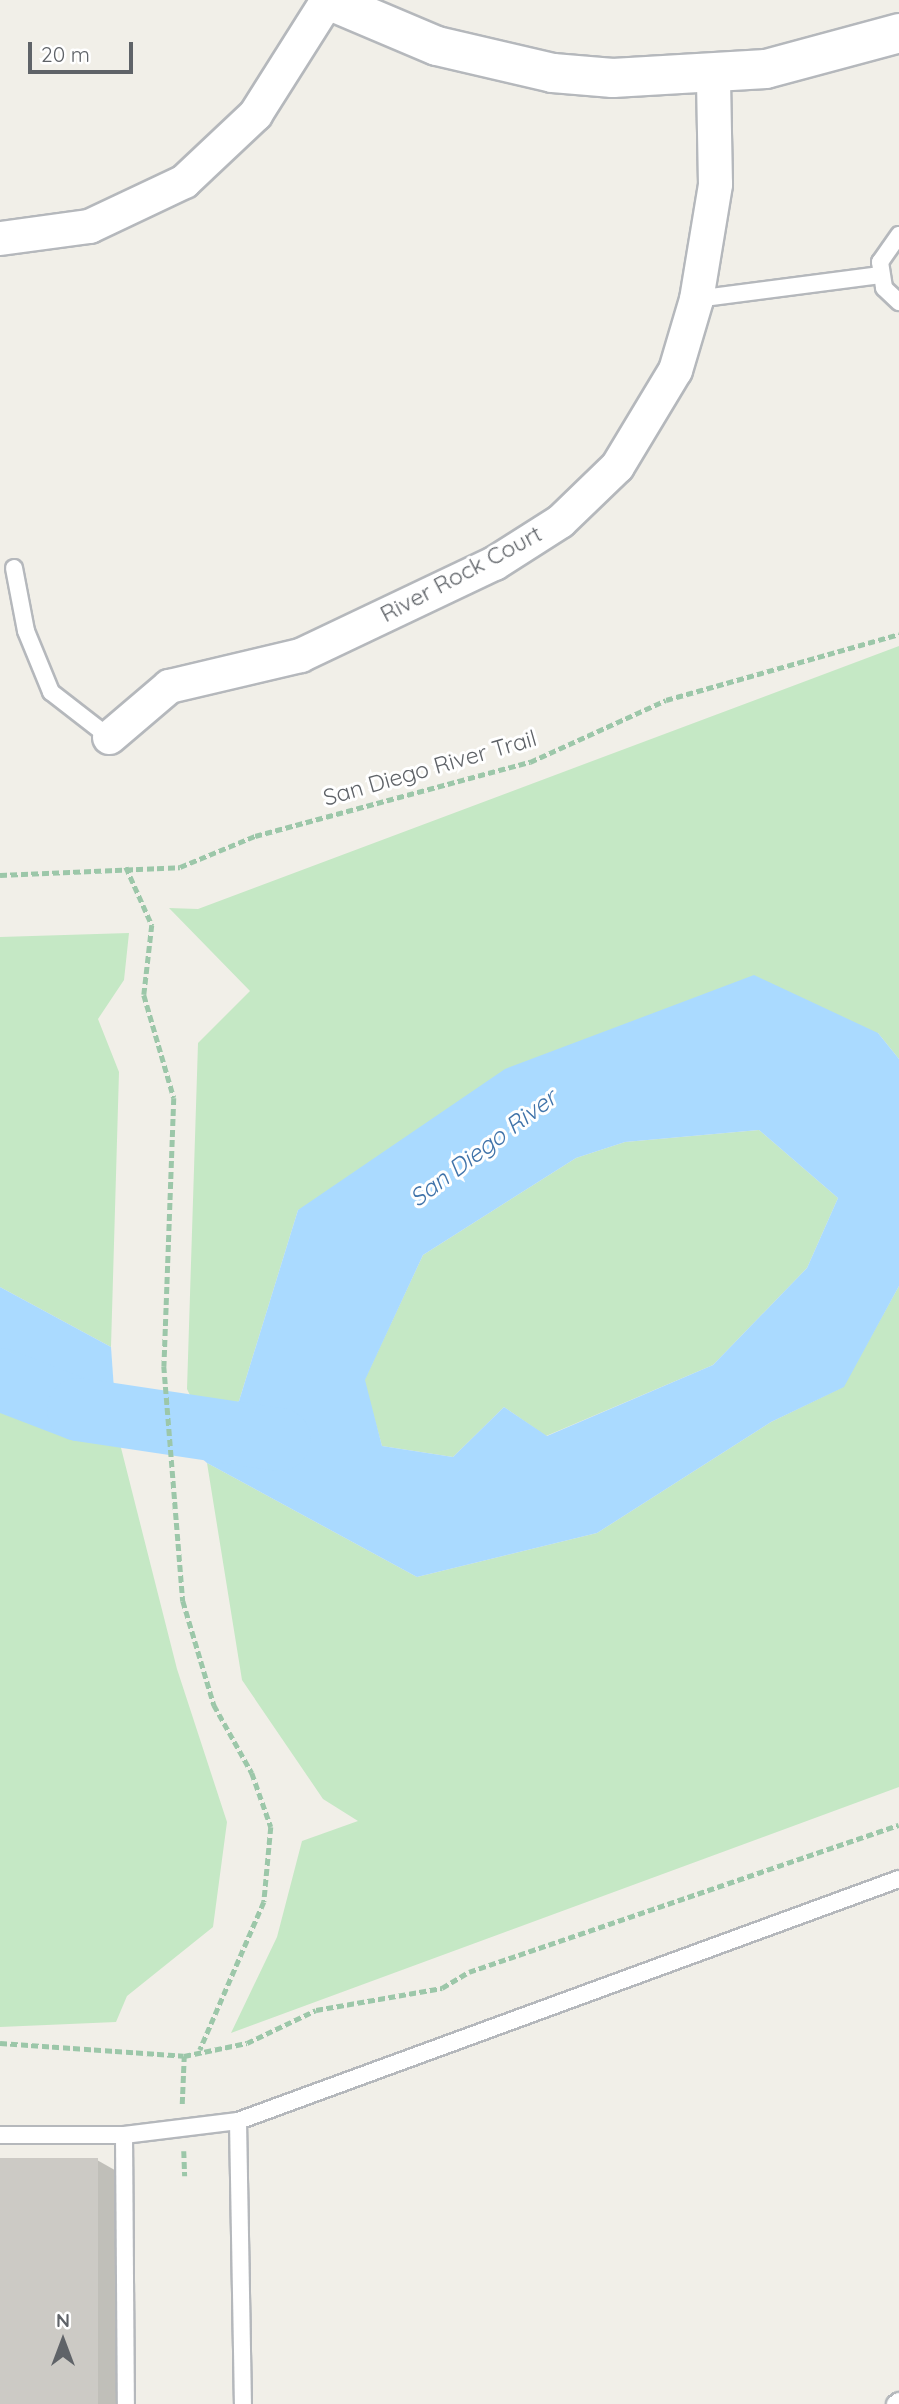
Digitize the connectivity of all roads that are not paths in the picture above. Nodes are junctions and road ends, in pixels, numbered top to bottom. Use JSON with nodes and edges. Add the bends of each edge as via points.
{"nodes":[{"id":1,"x":327,"y":0,"type":"edge"},
{"id":2,"x":899,"y":33,"type":"edge"},
{"id":3,"x":713,"y":76,"type":"junction"},
{"id":4,"x":899,"y":234,"type":"edge"},
{"id":5,"x":0,"y":239,"type":"edge"},
{"id":6,"x":880,"y":275,"type":"junction"},
{"id":7,"x":696,"y":299,"type":"junction"},
{"id":8,"x":899,"y":302,"type":"edge"},
{"id":9,"x":14,"y":568,"type":"dead end"},
{"id":10,"x":110,"y":737,"type":"joint"},
{"id":11,"x":899,"y":1879,"type":"edge"},
{"id":12,"x":238,"y":2121,"type":"junction"},
{"id":13,"x":124,"y":2134,"type":"junction"},
{"id":14,"x":0,"y":2135,"type":"edge"},
{"id":15,"x":126,"y":2404,"type":"edge"},
{"id":16,"x":243,"y":2404,"type":"edge"}],
"edges":[{"from":1,"to":3,"type":"street","via":[[437,46],[494,62],[613,78]]},
{"from":1,"to":5,"type":"street","via":[[255,114],[184,181],[89,226]]},
{"from":2,"to":3,"type":"street","via":[[819,58]]},
{"from":3,"to":7,"type":"street","name":"River Rock Court","via":[[715,184]]},
{"from":4,"to":6,"type":"lane","via":[[884,249]]},
{"from":6,"to":7,"type":"lane"},
{"from":6,"to":8,"type":"lane"},
{"from":7,"to":10,"type":"street","name":"River Rock Court","via":[[675,370],[640,434],[560,521],[494,563],[300,655],[169,686]]},
{"from":9,"to":10,"type":"lane","via":[[26,631],[51,692]]},
{"from":11,"to":12,"type":"lane"},
{"from":12,"to":13,"type":"lane"},
{"from":12,"to":16,"type":"lane"},
{"from":13,"to":14,"type":"lane"},
{"from":13,"to":15,"type":"lane"}]}
